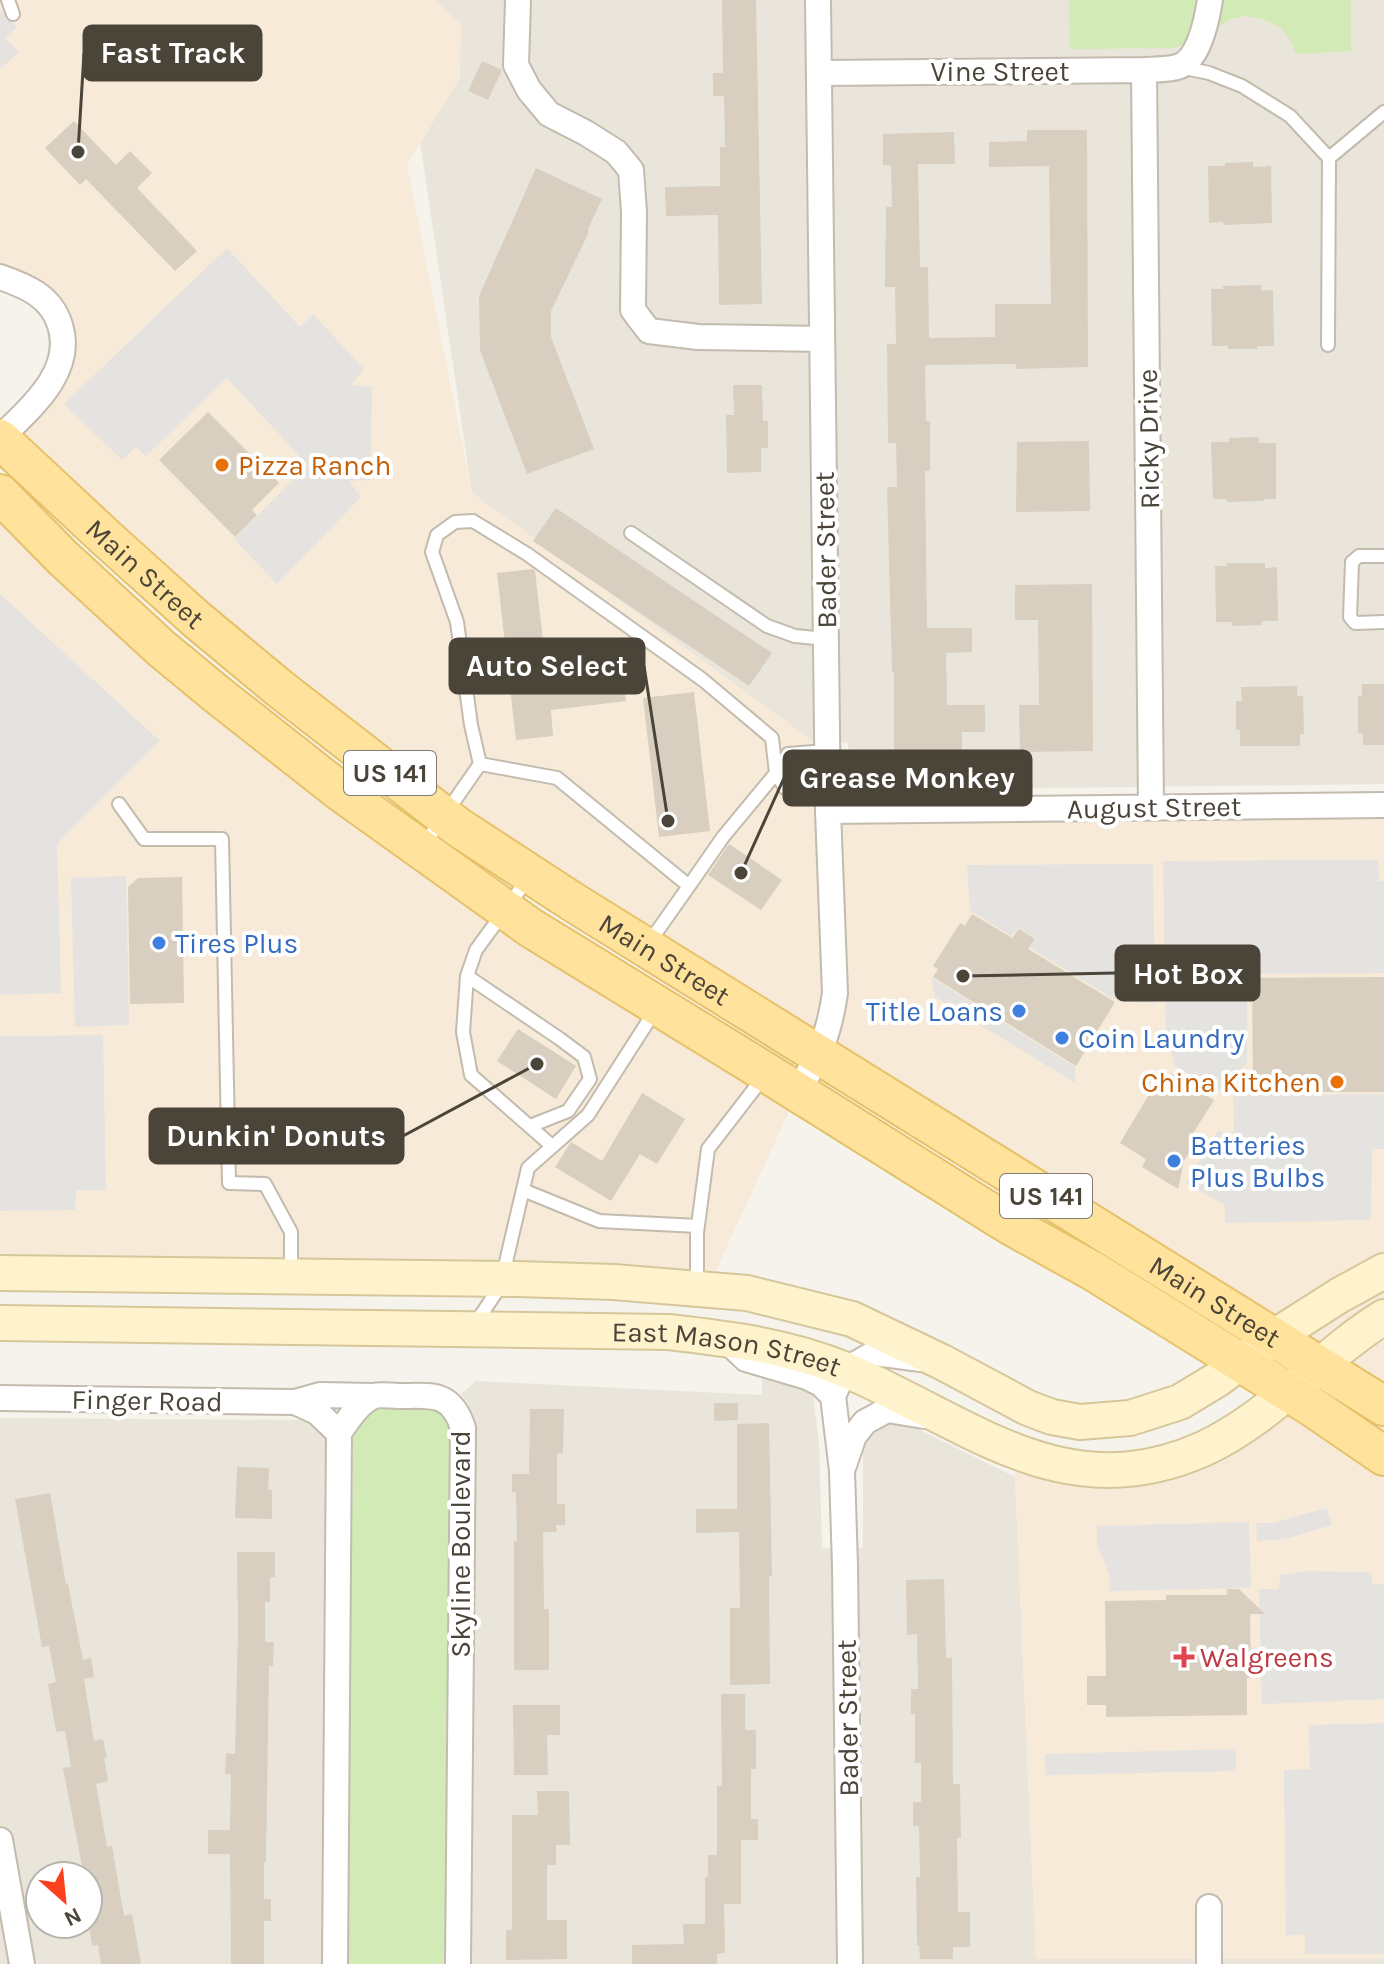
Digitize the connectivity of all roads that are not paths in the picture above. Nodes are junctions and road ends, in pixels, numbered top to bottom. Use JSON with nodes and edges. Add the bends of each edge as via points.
{"nodes":[{"id":1,"x":8,"y":0,"type":"edge"},
{"id":2,"x":518,"y":0,"type":"edge"},
{"id":3,"x":818,"y":0,"type":"edge"},
{"id":4,"x":1210,"y":0,"type":"edge"},
{"id":5,"x":13,"y":14,"type":"dead end"},
{"id":6,"x":1180,"y":67,"type":"junction"},
{"id":7,"x":1144,"y":70,"type":"junction"},
{"id":8,"x":819,"y":73,"type":"junction"},
{"id":9,"x":1384,"y":112,"type":"edge"},
{"id":10,"x":1329,"y":158,"type":"junction"},
{"id":11,"x":0,"y":277,"type":"edge"},
{"id":12,"x":822,"y":339,"type":"junction"},
{"id":13,"x":1328,"y":345,"type":"dead end"},
{"id":14,"x":0,"y":439,"type":"edge"},
{"id":15,"x":0,"y":494,"type":"edge"},
{"id":16,"x":631,"y":533,"type":"dead end"},
{"id":17,"x":1384,"y":556,"type":"edge"},
{"id":18,"x":1384,"y":622,"type":"edge"},
{"id":19,"x":826,"y":639,"type":"junction"},
{"id":20,"x":827,"y":751,"type":"junction"},
{"id":21,"x":480,"y":764,"type":"junction"},
{"id":22,"x":776,"y":773,"type":"junction"},
{"id":23,"x":828,"y":800,"type":"junction"},
{"id":24,"x":119,"y":804,"type":"dead end"},
{"id":25,"x":1384,"y":805,"type":"edge"},
{"id":26,"x":1151,"y":807,"type":"junction"},
{"id":27,"x":444,"y":815,"type":"junction"},
{"id":28,"x":421,"y":849,"type":"junction"},
{"id":29,"x":531,"y":875,"type":"junction"},
{"id":30,"x":689,"y":886,"type":"junction"},
{"id":31,"x":505,"y":910,"type":"junction"},
{"id":32,"x":646,"y":947,"type":"junction"},
{"id":33,"x":467,"y":976,"type":"junction"},
{"id":34,"x":658,"y":1006,"type":"junction"},
{"id":35,"x":820,"y":1054,"type":"junction"},
{"id":36,"x":782,"y":1082,"type":"junction"},
{"id":37,"x":530,"y":1126,"type":"junction"},
{"id":38,"x":552,"y":1146,"type":"junction"},
{"id":39,"x":523,"y":1190,"type":"junction"},
{"id":40,"x":698,"y":1226,"type":"junction"},
{"id":41,"x":1384,"y":1271,"type":"edge"},
{"id":42,"x":0,"y":1273,"type":"edge"},
{"id":43,"x":291,"y":1277,"type":"junction"},
{"id":44,"x":502,"y":1279,"type":"junction"},
{"id":45,"x":697,"y":1288,"type":"junction"},
{"id":46,"x":1384,"y":1317,"type":"edge"},
{"id":47,"x":0,"y":1323,"type":"edge"},
{"id":48,"x":471,"y":1329,"type":"junction"},
{"id":49,"x":1274,"y":1337,"type":"junction"},
{"id":50,"x":942,"y":1362,"type":"junction"},
{"id":51,"x":1238,"y":1363,"type":"junction"},
{"id":52,"x":1319,"y":1364,"type":"junction"},
{"id":53,"x":839,"y":1383,"type":"junction"},
{"id":54,"x":1287,"y":1392,"type":"junction"},
{"id":55,"x":374,"y":1396,"type":"junction"},
{"id":56,"x":0,"y":1398,"type":"edge"},
{"id":57,"x":295,"y":1402,"type":"junction"},
{"id":58,"x":1384,"y":1406,"type":"edge"},
{"id":59,"x":947,"y":1419,"type":"junction"},
{"id":60,"x":339,"y":1433,"type":"junction"},
{"id":61,"x":1384,"y":1456,"type":"edge"},
{"id":62,"x":842,"y":1471,"type":"junction"},
{"id":63,"x":0,"y":1840,"type":"edge"},
{"id":64,"x":1209,"y":1907,"type":"dead end"},
{"id":65,"x":22,"y":1964,"type":"edge"},
{"id":66,"x":335,"y":1964,"type":"edge"},
{"id":67,"x":458,"y":1964,"type":"edge"},
{"id":68,"x":850,"y":1964,"type":"edge"},
{"id":69,"x":1209,"y":1964,"type":"edge"}],
"edges":[{"from":1,"to":5,"type":"lane"},
{"from":2,"to":12,"type":"street","via":[[516,65],[529,90],[549,114],[616,152],[631,170],[633,310],[649,331]]},
{"from":3,"to":8,"type":"street","name":"Bader Street"},
{"from":4,"to":6,"type":"street","via":[[1194,54]]},
{"from":6,"to":7,"type":"street","name":"Vine Street"},
{"from":6,"to":10,"type":"lane","via":[[1242,86],[1290,116]]},
{"from":7,"to":8,"type":"street","name":"Vine Street"},
{"from":7,"to":26,"type":"street","name":"Ricky Drive"},
{"from":8,"to":12,"type":"street","name":"Bader Street"},
{"from":9,"to":10,"type":"lane"},
{"from":10,"to":13,"type":"lane"},
{"from":11,"to":14,"type":"street","via":[[25,285],[47,302],[57,316],[64,344],[56,373],[41,396]]},
{"from":12,"to":19,"type":"street","name":"Bader Street"},
{"from":14,"to":27,"type":"main road","name":"Main Street","number":"US 141","via":[[196,619]]},
{"from":15,"to":28,"type":"main road","name":"Main Street","number":"US 141","via":[[162,649]]},
{"from":16,"to":19,"type":"lane","via":[[767,626]]},
{"from":17,"to":18,"type":"lane","via":[[1359,556],[1352,562],[1350,617],[1355,623]]},
{"from":19,"to":20,"type":"street","name":"Bader Street"},
{"from":20,"to":22,"type":"lane","via":[[788,754]]},
{"from":20,"to":23,"type":"street","name":"Bader Street"},
{"from":21,"to":22,"type":"lane","via":[[457,622],[432,552],[437,535],[455,522],[473,521],[527,554],[714,689],[772,738]]},
{"from":21,"to":27,"type":"lane"},
{"from":21,"to":30,"type":"lane","via":[[557,778]]},
{"from":22,"to":23,"type":"lane","via":[[785,788]]},
{"from":22,"to":30,"type":"lane"},
{"from":23,"to":26,"type":"street","name":"August Street"},
{"from":23,"to":35,"type":"street","name":"Bader Street","via":[[835,993]]},
{"from":24,"to":43,"type":"lane","via":[[144,839],[222,839],[229,1183],[265,1184],[291,1232]]},
{"from":25,"to":26,"type":"street","name":"August Street"},
{"from":27,"to":28,"type":"lane"},
{"from":27,"to":29,"type":"main road","name":"Main Street","number":"US 141"},
{"from":28,"to":31,"type":"main road","name":"Main Street","number":"US 141"},
{"from":29,"to":31,"type":"lane"},
{"from":29,"to":32,"type":"main road","name":"Main Street","number":"US 141"},
{"from":30,"to":32,"type":"lane"},
{"from":31,"to":33,"type":"lane","via":[[476,950]]},
{"from":31,"to":34,"type":"main road","name":"Main Street","number":"US 141"},
{"from":32,"to":35,"type":"main road","name":"Main Street","number":"US 141"},
{"from":33,"to":37,"type":"lane","via":[[463,1032],[471,1075]]},
{"from":33,"to":37,"type":"lane","via":[[584,1057],[590,1079],[568,1111]]},
{"from":34,"to":36,"type":"main road","name":"Main Street","number":"US 141"},
{"from":34,"to":38,"type":"lane","via":[[588,1115]]},
{"from":35,"to":36,"type":"street","name":"Bader Street"},
{"from":35,"to":49,"type":"main road","name":"Main Street","number":"US 141"},
{"from":36,"to":40,"type":"lane","via":[[708,1149]]},
{"from":36,"to":51,"type":"main road","name":"Main Street","number":"US 141"},
{"from":37,"to":38,"type":"lane"},
{"from":38,"to":39,"type":"lane","via":[[528,1168]]},
{"from":39,"to":40,"type":"lane","via":[[599,1221]]},
{"from":39,"to":44,"type":"lane"},
{"from":40,"to":45,"type":"lane"},
{"from":41,"to":49,"type":"main road","name":"East Mason Street"},
{"from":42,"to":43,"type":"main road","name":"East Mason Street"},
{"from":43,"to":44,"type":"main road","name":"East Mason Street"},
{"from":44,"to":45,"type":"main road","name":"East Mason Street"},
{"from":44,"to":48,"type":"lane"},
{"from":45,"to":50,"type":"main road","name":"East Mason Street","via":[[747,1293],[852,1319]]},
{"from":46,"to":52,"type":"main road","name":"East Mason Street"},
{"from":47,"to":48,"type":"main road","name":"East Mason Street"},
{"from":48,"to":53,"type":"main road","name":"East Mason Street","via":[[669,1332],[724,1338],[791,1350]]},
{"from":49,"to":51,"type":"main road","name":"East Mason Street"},
{"from":49,"to":52,"type":"main road","name":"Main Street","number":"US 141"},
{"from":50,"to":51,"type":"main road","name":"East Mason Street","via":[[1028,1408],[1080,1422],[1130,1418],[1167,1407]]},
{"from":50,"to":53,"type":"street","via":[[875,1353]]},
{"from":51,"to":54,"type":"main road","name":"Main Street","number":"US 141"},
{"from":52,"to":54,"type":"main road","name":"East Mason Street"},
{"from":52,"to":58,"type":"main road","name":"Main Street","number":"US 141"},
{"from":53,"to":59,"type":"main road","name":"East Mason Street"},
{"from":53,"to":62,"type":"street","name":"Bader Street"},
{"from":54,"to":59,"type":"main road","name":"East Mason Street","via":[[1203,1449],[1123,1470],[1066,1467],[1032,1458]]},
{"from":54,"to":61,"type":"main road","name":"Main Street","number":"US 141"},
{"from":55,"to":57,"type":"street","name":"Skyline Boulevard","via":[[320,1395]]},
{"from":55,"to":60,"type":"street"},
{"from":55,"to":67,"type":"street","name":"Skyline Boulevard","via":[[438,1396],[459,1413],[463,1428]]},
{"from":56,"to":57,"type":"street","name":"Finger Road"},
{"from":57,"to":60,"type":"street","via":[[317,1412]]},
{"from":59,"to":62,"type":"street","name":"Bader Street","via":[[887,1410],[865,1422],[854,1436]]},
{"from":60,"to":66,"type":"street"},
{"from":62,"to":68,"type":"street","name":"Bader Street"},
{"from":63,"to":65,"type":"street"},
{"from":64,"to":69,"type":"street"}]}
